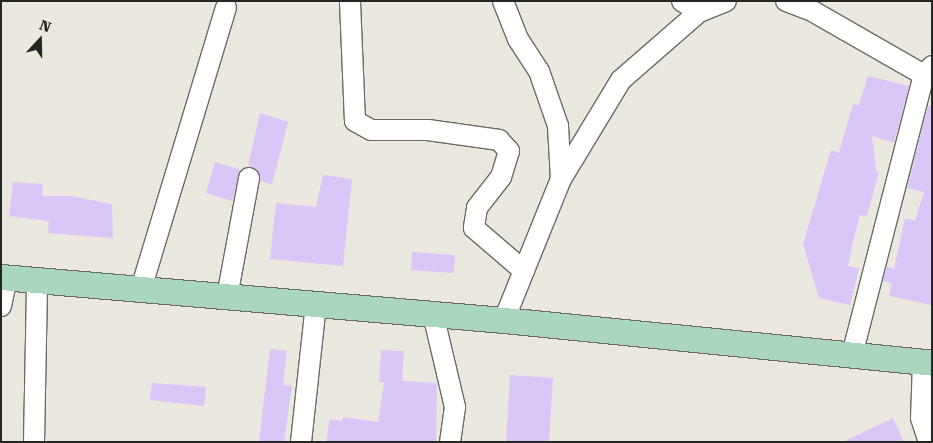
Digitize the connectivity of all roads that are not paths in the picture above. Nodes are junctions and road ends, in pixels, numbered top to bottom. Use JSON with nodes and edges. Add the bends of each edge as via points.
{"nodes":[{"id":1,"x":503,"y":1,"type":"edge"},
{"id":2,"x":682,"y":1,"type":"edge"},
{"id":3,"x":726,"y":1,"type":"edge"},
{"id":4,"x":786,"y":1,"type":"edge"},
{"id":5,"x":350,"y":2,"type":"edge"},
{"id":6,"x":226,"y":8,"type":"dead end"},
{"id":7,"x":699,"y":12,"type":"junction"},
{"id":8,"x":928,"y":70,"type":"edge"},
{"id":9,"x":249,"y":178,"type":"dead end"},
{"id":10,"x":561,"y":179,"type":"junction"},
{"id":11,"x":524,"y":271,"type":"junction"},
{"id":12,"x":4,"y":277,"type":"edge"},
{"id":13,"x":37,"y":280,"type":"junction"},
{"id":14,"x":141,"y":289,"type":"junction"},
{"id":15,"x":227,"y":297,"type":"junction"},
{"id":16,"x":316,"y":304,"type":"junction"},
{"id":17,"x":1,"y":306,"type":"edge"},
{"id":18,"x":433,"y":314,"type":"junction"},
{"id":19,"x":504,"y":320,"type":"junction"},
{"id":20,"x":852,"y":355,"type":"junction"},
{"id":21,"x":927,"y":362,"type":"edge"},
{"id":22,"x":34,"y":442,"type":"edge"},
{"id":23,"x":301,"y":442,"type":"edge"},
{"id":24,"x":450,"y":442,"type":"edge"},
{"id":25,"x":930,"y":442,"type":"edge"}],
"edges":[{"from":1,"to":10,"type":"street","via":[[518,40],[539,71],[558,126]]},
{"from":2,"to":7,"type":"street"},
{"from":3,"to":7,"type":"street"},
{"from":4,"to":8,"type":"street"},
{"from":5,"to":11,"type":"street","via":[[356,122],[371,130],[428,130],[499,140],[509,151],[501,177],[477,208],[474,228]]},
{"from":6,"to":14,"type":"street"},
{"from":7,"to":10,"type":"street","via":[[622,80]]},
{"from":8,"to":20,"type":"street"},
{"from":9,"to":15,"type":"street"},
{"from":10,"to":11,"type":"street"},
{"from":11,"to":19,"type":"street"},
{"from":12,"to":13,"type":"main road"},
{"from":12,"to":17,"type":"street"},
{"from":13,"to":14,"type":"main road"},
{"from":13,"to":22,"type":"street"},
{"from":14,"to":15,"type":"main road"},
{"from":15,"to":16,"type":"main road"},
{"from":16,"to":18,"type":"main road"},
{"from":16,"to":23,"type":"street"},
{"from":18,"to":19,"type":"main road"},
{"from":18,"to":24,"type":"street","via":[[455,407]]},
{"from":19,"to":20,"type":"main road"},
{"from":20,"to":21,"type":"main road"},
{"from":21,"to":25,"type":"street","via":[[921,418]]}]}
